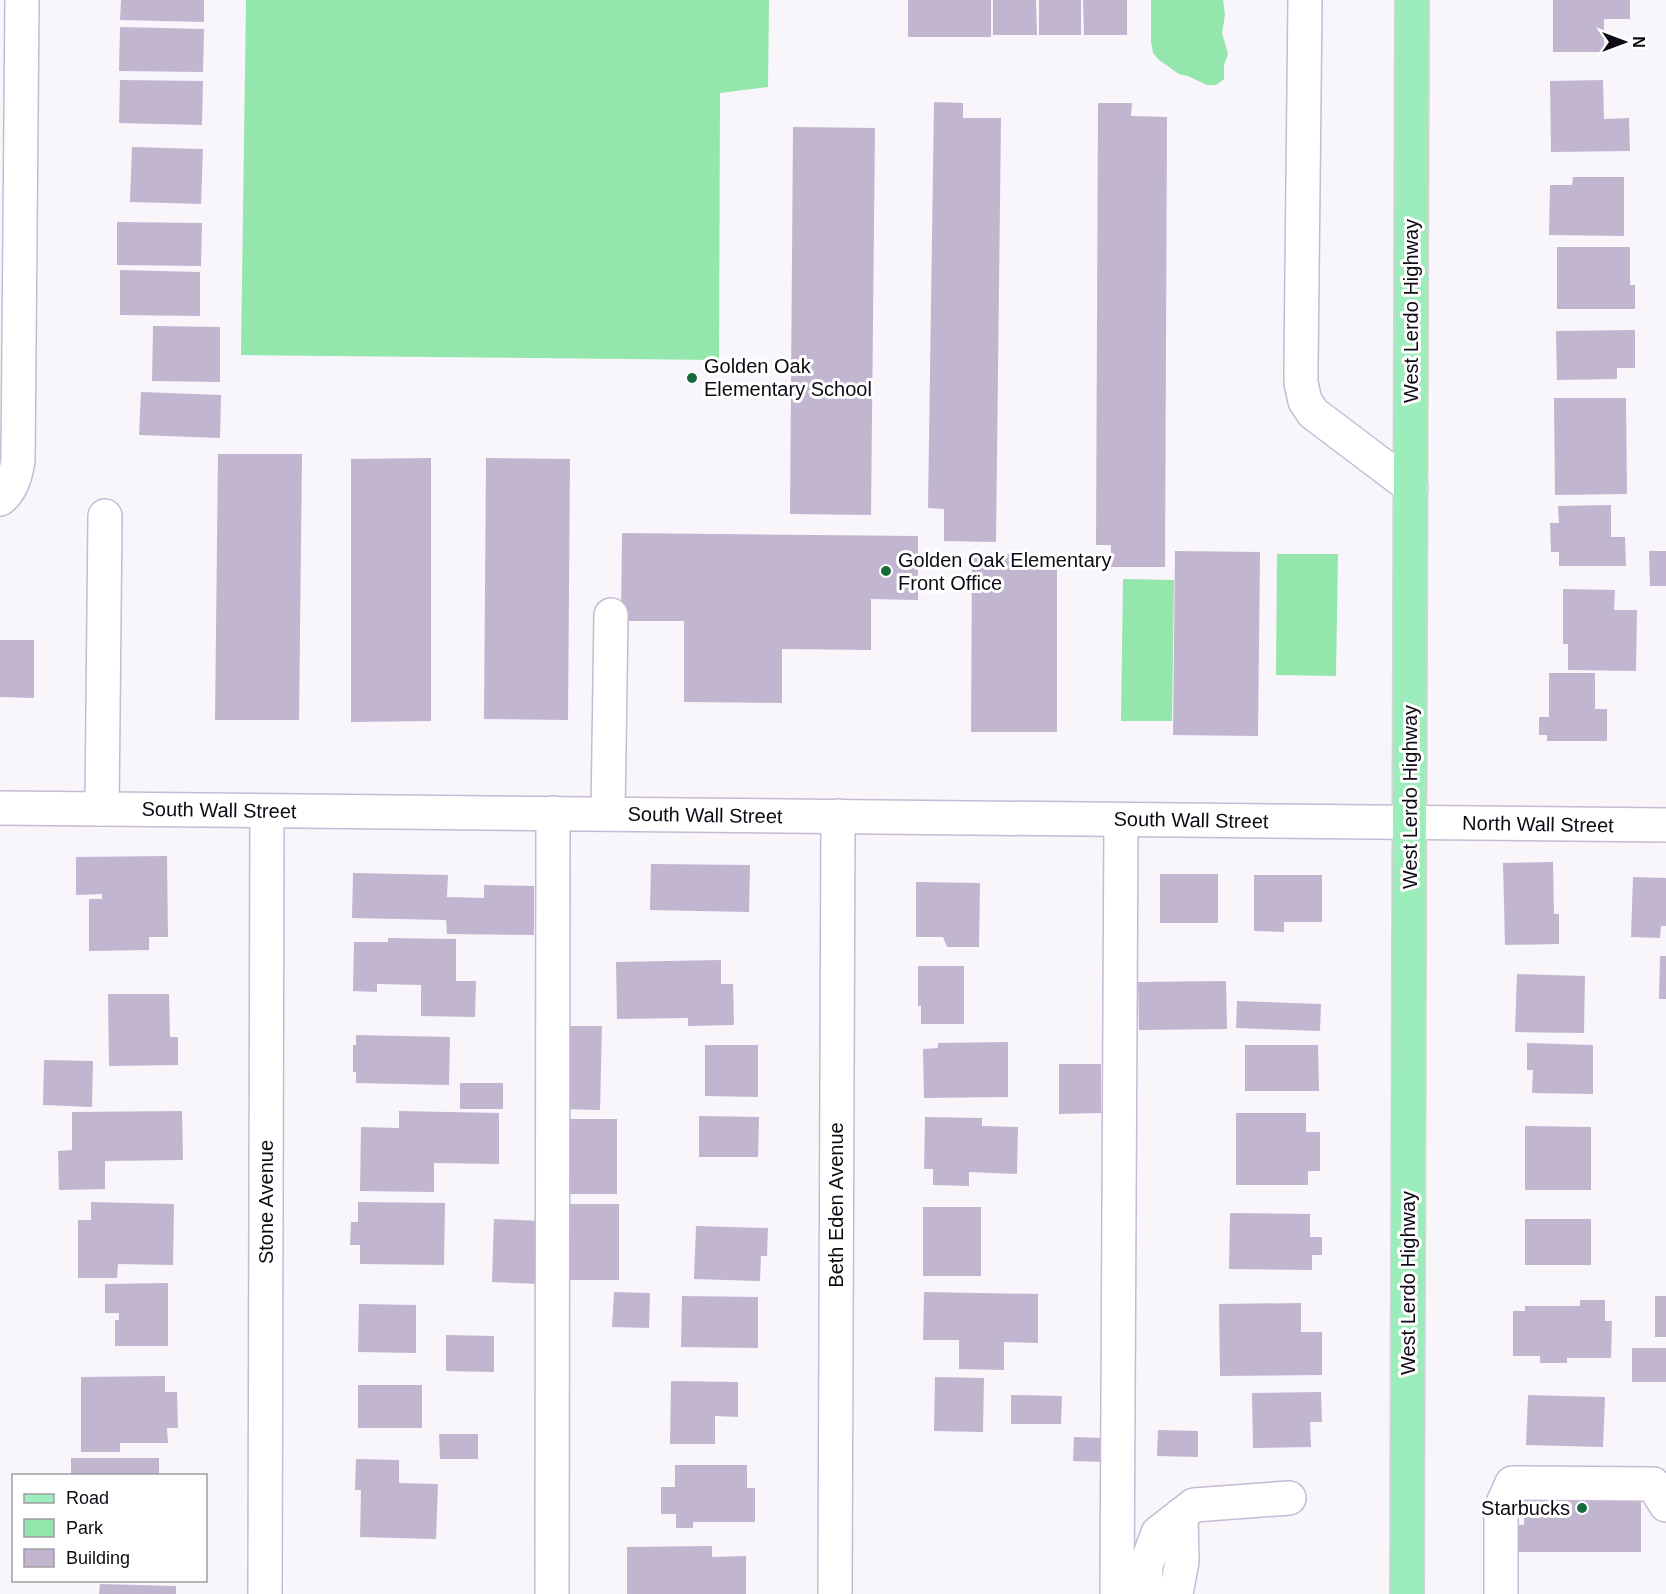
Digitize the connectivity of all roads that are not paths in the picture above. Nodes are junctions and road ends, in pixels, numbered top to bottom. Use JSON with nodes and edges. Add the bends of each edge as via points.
{"nodes":[{"id":1,"x":22,"y":0,"type":"edge"},
{"id":2,"x":1305,"y":0,"type":"edge"},
{"id":3,"x":1412,"y":0,"type":"edge"},
{"id":4,"x":1411,"y":487,"type":"junction"},
{"id":5,"x":0,"y":499,"type":"edge"},
{"id":6,"x":105,"y":516,"type":"dead end"},
{"id":7,"x":610,"y":615,"type":"dead end"},
{"id":8,"x":0,"y":808,"type":"edge"},
{"id":9,"x":102,"y":809,"type":"junction"},
{"id":10,"x":267,"y":811,"type":"junction"},
{"id":11,"x":553,"y":813,"type":"junction"},
{"id":12,"x":608,"y":814,"type":"junction"},
{"id":13,"x":838,"y":816,"type":"junction"},
{"id":14,"x":1121,"y":819,"type":"junction"},
{"id":15,"x":1410,"y":823,"type":"junction"},
{"id":16,"x":1666,"y":825,"type":"edge"},
{"id":17,"x":1289,"y":1498,"type":"dead end"},
{"id":18,"x":1666,"y":1505,"type":"edge"},
{"id":19,"x":1181,"y":1515,"type":"junction"},
{"id":20,"x":265,"y":1594,"type":"edge"},
{"id":21,"x":552,"y":1594,"type":"edge"},
{"id":22,"x":835,"y":1594,"type":"edge"},
{"id":23,"x":1117,"y":1594,"type":"edge"},
{"id":24,"x":1145,"y":1594,"type":"edge"},
{"id":25,"x":1176,"y":1594,"type":"edge"},
{"id":26,"x":1407,"y":1594,"type":"edge"},
{"id":27,"x":1501,"y":1594,"type":"edge"}],
"edges":[{"from":1,"to":5,"type":"street","via":[[18,460],[7,494]]},
{"from":2,"to":4,"type":"street","via":[[1301,383],[1313,413]]},
{"from":3,"to":4,"type":"main road","name":"West Lerdo Highway"},
{"from":4,"to":15,"type":"main road","name":"West Lerdo Highway"},
{"from":6,"to":9,"type":"street"},
{"from":7,"to":12,"type":"street"},
{"from":8,"to":9,"type":"street","name":"South Wall Street"},
{"from":9,"to":10,"type":"street","name":"South Wall Street"},
{"from":10,"to":11,"type":"street","name":"South Wall Street"},
{"from":10,"to":20,"type":"street","name":"Stone Avenue"},
{"from":11,"to":12,"type":"street","name":"South Wall Street"},
{"from":11,"to":21,"type":"street"},
{"from":12,"to":13,"type":"street","name":"South Wall Street"},
{"from":13,"to":14,"type":"street","name":"South Wall Street"},
{"from":13,"to":22,"type":"street","name":"Beth Eden Avenue"},
{"from":14,"to":15,"type":"street","name":"South Wall Street"},
{"from":14,"to":23,"type":"street"},
{"from":15,"to":16,"type":"street","name":"North Wall Street"},
{"from":15,"to":26,"type":"main road","name":"West Lerdo Highway"},
{"from":17,"to":19,"type":"street","via":[[1194,1505]]},
{"from":18,"to":27,"type":"street","via":[[1653,1484],[1512,1483],[1501,1508]]},
{"from":19,"to":24,"type":"street","via":[[1158,1533],[1146,1564]]},
{"from":19,"to":25,"type":"street","via":[[1182,1562]]}]}
